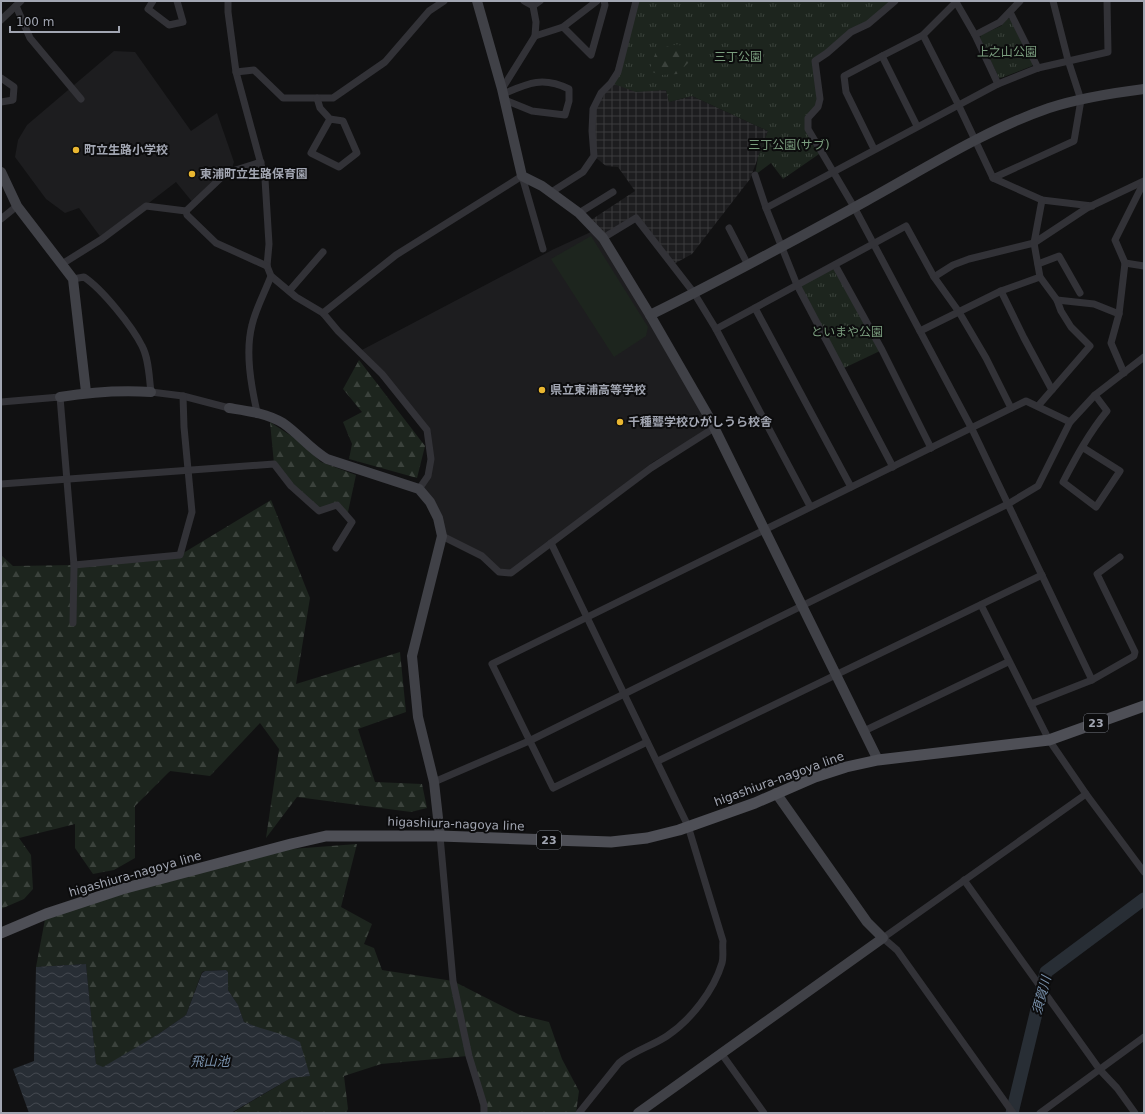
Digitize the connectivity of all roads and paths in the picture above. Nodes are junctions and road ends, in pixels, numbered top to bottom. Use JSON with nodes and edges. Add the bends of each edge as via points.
{"nodes":[{"id":1,"x":153,"y":1,"type":"edge"},
{"id":2,"x":177,"y":1,"type":"edge"},
{"id":3,"x":228,"y":1,"type":"edge"},
{"id":4,"x":444,"y":1,"type":"edge"},
{"id":5,"x":477,"y":1,"type":"edge"},
{"id":6,"x":524,"y":1,"type":"edge"},
{"id":7,"x":540,"y":1,"type":"edge"},
{"id":8,"x":597,"y":1,"type":"edge"},
{"id":9,"x":604,"y":1,"type":"edge"},
{"id":10,"x":636,"y":1,"type":"edge"},
{"id":11,"x":895,"y":1,"type":"edge"},
{"id":12,"x":1020,"y":1,"type":"edge"},
{"id":13,"x":1054,"y":1,"type":"edge"},
{"id":14,"x":1107,"y":1,"type":"edge"},
{"id":15,"x":18,"y":3,"type":"edge"},
{"id":16,"x":533,"y":6,"type":"junction"},
{"id":17,"x":1010,"y":12,"type":"junction"},
{"id":18,"x":2,"y":16,"type":"edge"},
{"id":19,"x":563,"y":27,"type":"junction"},
{"id":20,"x":923,"y":35,"type":"junction"},
{"id":21,"x":975,"y":35,"type":"junction"},
{"id":22,"x":535,"y":36,"type":"junction"},
{"id":23,"x":882,"y":56,"type":"junction"},
{"id":24,"x":1068,"y":60,"type":"junction"},
{"id":25,"x":1038,"y":68,"type":"junction"},
{"id":26,"x":236,"y":72,"type":"junction"},
{"id":27,"x":1,"y":78,"type":"edge"},
{"id":28,"x":998,"y":84,"type":"junction"},
{"id":29,"x":1144,"y":89,"type":"edge"},
{"id":30,"x":503,"y":95,"type":"junction"},
{"id":31,"x":317,"y":98,"type":"junction"},
{"id":32,"x":81,"y":99,"type":"dead end"},
{"id":33,"x":1081,"y":100,"type":"junction"},
{"id":34,"x":1,"y":102,"type":"edge"},
{"id":35,"x":958,"y":104,"type":"junction"},
{"id":36,"x":330,"y":119,"type":"junction"},
{"id":37,"x":917,"y":126,"type":"junction"},
{"id":38,"x":974,"y":141,"type":"junction"},
{"id":39,"x":874,"y":149,"type":"junction"},
{"id":40,"x":261,"y":162,"type":"junction"},
{"id":41,"x":833,"y":171,"type":"junction"},
{"id":42,"x":1,"y":172,"type":"edge"},
{"id":43,"x":755,"y":175,"type":"dead end"},
{"id":44,"x":522,"y":176,"type":"junction"},
{"id":45,"x":993,"y":178,"type":"junction"},
{"id":46,"x":1144,"y":182,"type":"edge"},
{"id":47,"x":613,"y":192,"type":"dead end"},
{"id":48,"x":550,"y":193,"type":"junction"},
{"id":49,"x":1042,"y":200,"type":"junction"},
{"id":50,"x":17,"y":206,"type":"junction"},
{"id":51,"x":1092,"y":206,"type":"junction"},
{"id":52,"x":854,"y":207,"type":"junction"},
{"id":53,"x":766,"y":208,"type":"junction"},
{"id":54,"x":186,"y":211,"type":"junction"},
{"id":55,"x":579,"y":213,"type":"junction"},
{"id":56,"x":1,"y":219,"type":"edge"},
{"id":57,"x":729,"y":228,"type":"dead end"},
{"id":58,"x":603,"y":238,"type":"junction"},
{"id":59,"x":1034,"y":243,"type":"junction"},
{"id":60,"x":873,"y":244,"type":"junction"},
{"id":61,"x":782,"y":247,"type":"junction"},
{"id":62,"x":543,"y":249,"type":"dead end"},
{"id":63,"x":322,"y":252,"type":"dead end"},
{"id":64,"x":1125,"y":263,"type":"junction"},
{"id":65,"x":62,"y":264,"type":"junction"},
{"id":66,"x":1038,"y":264,"type":"junction"},
{"id":67,"x":748,"y":265,"type":"junction"},
{"id":68,"x":835,"y":265,"type":"junction"},
{"id":69,"x":267,"y":266,"type":"junction"},
{"id":70,"x":1144,"y":266,"type":"edge"},
{"id":71,"x":271,"y":276,"type":"junction"},
{"id":72,"x":934,"y":277,"type":"junction"},
{"id":73,"x":1040,"y":277,"type":"junction"},
{"id":74,"x":73,"y":279,"type":"junction"},
{"id":75,"x":797,"y":285,"type":"junction"},
{"id":76,"x":290,"y":290,"type":"junction"},
{"id":77,"x":1001,"y":291,"type":"junction"},
{"id":78,"x":1080,"y":293,"type":"dead end"},
{"id":79,"x":694,"y":294,"type":"junction"},
{"id":80,"x":1057,"y":300,"type":"junction"},
{"id":81,"x":755,"y":308,"type":"junction"},
{"id":82,"x":959,"y":312,"type":"junction"},
{"id":83,"x":324,"y":313,"type":"junction"},
{"id":84,"x":1119,"y":314,"type":"junction"},
{"id":85,"x":650,"y":315,"type":"junction"},
{"id":86,"x":716,"y":329,"type":"junction"},
{"id":87,"x":920,"y":331,"type":"junction"},
{"id":88,"x":1144,"y":357,"type":"edge"},
{"id":89,"x":1124,"y":373,"type":"junction"},
{"id":90,"x":1052,"y":390,"type":"junction"},
{"id":91,"x":86,"y":392,"type":"junction"},
{"id":92,"x":151,"y":392,"type":"junction"},
{"id":93,"x":1095,"y":395,"type":"junction"},
{"id":94,"x":183,"y":396,"type":"junction"},
{"id":95,"x":60,"y":397,"type":"junction"},
{"id":96,"x":1,"y":402,"type":"edge"},
{"id":97,"x":1038,"y":406,"type":"junction"},
{"id":98,"x":229,"y":408,"type":"joint"},
{"id":99,"x":1011,"y":408,"type":"junction"},
{"id":100,"x":257,"y":412,"type":"junction"},
{"id":101,"x":1070,"y":422,"type":"junction"},
{"id":102,"x":714,"y":428,"type":"junction"},
{"id":103,"x":972,"y":429,"type":"junction"},
{"id":104,"x":1082,"y":447,"type":"junction"},
{"id":105,"x":931,"y":448,"type":"junction"},
{"id":106,"x":893,"y":467,"type":"junction"},
{"id":107,"x":188,"y":470,"type":"junction"},
{"id":108,"x":67,"y":480,"type":"junction"},
{"id":109,"x":1,"y":484,"type":"edge"},
{"id":110,"x":851,"y":487,"type":"junction"},
{"id":111,"x":419,"y":489,"type":"junction"},
{"id":112,"x":1008,"y":504,"type":"junction"},
{"id":113,"x":810,"y":506,"type":"junction"},
{"id":114,"x":764,"y":530,"type":"junction"},
{"id":115,"x":442,"y":536,"type":"junction"},
{"id":116,"x":551,"y":543,"type":"junction"},
{"id":117,"x":336,"y":548,"type":"dead end"},
{"id":118,"x":1120,"y":557,"type":"dead end"},
{"id":119,"x":74,"y":565,"type":"junction"},
{"id":120,"x":1042,"y":574,"type":"junction"},
{"id":121,"x":981,"y":604,"type":"junction"},
{"id":122,"x":801,"y":605,"type":"junction"},
{"id":123,"x":588,"y":618,"type":"junction"},
{"id":124,"x":72,"y":623,"type":"dead end"},
{"id":125,"x":1008,"y":662,"type":"junction"},
{"id":126,"x":836,"y":676,"type":"junction"},
{"id":127,"x":1092,"y":680,"type":"junction"},
{"id":128,"x":624,"y":693,"type":"junction"},
{"id":129,"x":1032,"y":704,"type":"junction"},
{"id":130,"x":1144,"y":706,"type":"edge"},
{"id":131,"x":864,"y":731,"type":"junction"},
{"id":132,"x":1049,"y":740,"type":"junction"},
{"id":133,"x":529,"y":741,"type":"junction"},
{"id":134,"x":647,"y":742,"type":"junction"},
{"id":135,"x":878,"y":760,"type":"junction"},
{"id":136,"x":658,"y":761,"type":"junction"},
{"id":137,"x":434,"y":782,"type":"junction"},
{"id":138,"x":776,"y":793,"type":"junction"},
{"id":139,"x":1086,"y":794,"type":"junction"},
{"id":140,"x":688,"y":826,"type":"junction"},
{"id":141,"x":440,"y":836,"type":"junction"},
{"id":142,"x":1144,"y":872,"type":"edge"},
{"id":143,"x":964,"y":880,"type":"junction"},
{"id":144,"x":1,"y":933,"type":"edge"},
{"id":145,"x":883,"y":938,"type":"junction"},
{"id":146,"x":1144,"y":1037,"type":"edge"},
{"id":147,"x":721,"y":1053,"type":"junction"},
{"id":148,"x":1100,"y":1070,"type":"junction"},
{"id":149,"x":484,"y":1113,"type":"edge"},
{"id":150,"x":579,"y":1113,"type":"edge"},
{"id":151,"x":638,"y":1113,"type":"edge"},
{"id":152,"x":764,"y":1113,"type":"edge"},
{"id":153,"x":1013,"y":1113,"type":"edge"},
{"id":154,"x":1040,"y":1113,"type":"edge"},
{"id":155,"x":1135,"y":1113,"type":"edge"}],
"edges":[{"from":1,"to":2,"type":"street","via":[[148,9],[169,25],[183,22]]},
{"from":3,"to":26,"type":"street"},
{"from":4,"to":31,"type":"street","via":[[429,11],[385,62],[334,98]]},
{"from":5,"to":30,"type":"street"},
{"from":6,"to":16,"type":"street"},
{"from":7,"to":16,"type":"street"},
{"from":8,"to":19,"type":"street"},
{"from":9,"to":19,"type":"street","via":[[606,5],[591,55]]},
{"from":10,"to":48,"type":"street","via":[[618,72],[593,109],[594,156],[583,172]]},
{"from":11,"to":41,"type":"street","via":[[868,24],[851,32],[827,54],[815,60],[820,99],[818,107],[808,118],[808,129]]},
{"from":12,"to":17,"type":"street"},
{"from":13,"to":24,"type":"street"},
{"from":14,"to":24,"type":"street","via":[[1108,52]]},
{"from":15,"to":18,"type":"street"},
{"from":15,"to":32,"type":"street","via":[[30,38]]},
{"from":16,"to":22,"type":"street"},
{"from":17,"to":21,"type":"street","via":[[1000,22]]},
{"from":17,"to":25,"type":"street"},
{"from":19,"to":22,"type":"street"},
{"from":20,"to":21,"type":"street","via":[[956,2]]},
{"from":20,"to":23,"type":"street"},
{"from":20,"to":35,"type":"street"},
{"from":21,"to":28,"type":"street"},
{"from":22,"to":30,"type":"street"},
{"from":23,"to":37,"type":"street"},
{"from":23,"to":39,"type":"street","via":[[844,76],[846,92]]},
{"from":24,"to":25,"type":"street"},
{"from":24,"to":33,"type":"street"},
{"from":25,"to":28,"type":"street"},
{"from":26,"to":31,"type":"street","via":[[254,70],[283,98]]},
{"from":26,"to":40,"type":"street"},
{"from":27,"to":34,"type":"street","via":[[14,87],[13,100]]},
{"from":28,"to":35,"type":"street"},
{"from":29,"to":33,"type":"street"},
{"from":30,"to":30,"type":"street","via":[[532,111],[565,115],[569,89],[556,83],[540,81],[528,83]]},
{"from":30,"to":44,"type":"street"},
{"from":31,"to":36,"type":"street","via":[[320,108]]},
{"from":33,"to":38,"type":"street","via":[[1027,117]]},
{"from":33,"to":45,"type":"street","via":[[1074,141]]},
{"from":35,"to":37,"type":"street"},
{"from":35,"to":38,"type":"street"},
{"from":36,"to":36,"type":"street","via":[[311,153],[339,167],[357,152],[343,121]]},
{"from":37,"to":39,"type":"street"},
{"from":38,"to":45,"type":"street"},
{"from":38,"to":52,"type":"street"},
{"from":39,"to":41,"type":"street"},
{"from":40,"to":54,"type":"street","via":[[226,173]]},
{"from":40,"to":69,"type":"street","via":[[265,178],[269,244]]},
{"from":41,"to":52,"type":"street"},
{"from":41,"to":53,"type":"street"},
{"from":42,"to":50,"type":"street"},
{"from":43,"to":53,"type":"street"},
{"from":44,"to":48,"type":"street"},
{"from":44,"to":62,"type":"street"},
{"from":44,"to":83,"type":"street","via":[[396,255]]},
{"from":45,"to":49,"type":"street"},
{"from":46,"to":51,"type":"street"},
{"from":46,"to":64,"type":"street","via":[[1115,240]]},
{"from":47,"to":55,"type":"street"},
{"from":48,"to":55,"type":"street"},
{"from":49,"to":51,"type":"street"},
{"from":49,"to":59,"type":"street"},
{"from":50,"to":56,"type":"street"},
{"from":50,"to":65,"type":"street"},
{"from":51,"to":59,"type":"street"},
{"from":52,"to":60,"type":"street"},
{"from":52,"to":61,"type":"street"},
{"from":53,"to":61,"type":"street"},
{"from":54,"to":65,"type":"street","via":[[146,206],[102,239]]},
{"from":54,"to":69,"type":"street","via":[[187,215],[216,243]]},
{"from":55,"to":58,"type":"street"},
{"from":57,"to":67,"type":"street"},
{"from":58,"to":79,"type":"street","via":[[636,218]]},
{"from":58,"to":85,"type":"street"},
{"from":59,"to":66,"type":"street"},
{"from":59,"to":72,"type":"street","via":[[969,259],[952,265]]},
{"from":60,"to":68,"type":"street"},
{"from":60,"to":72,"type":"street","via":[[906,226]]},
{"from":60,"to":87,"type":"street"},
{"from":61,"to":67,"type":"street"},
{"from":61,"to":75,"type":"street"},
{"from":63,"to":76,"type":"street"},
{"from":64,"to":70,"type":"street"},
{"from":64,"to":84,"type":"street"},
{"from":65,"to":74,"type":"street"},
{"from":66,"to":73,"type":"street"},
{"from":66,"to":78,"type":"street","via":[[1059,256]]},
{"from":67,"to":79,"type":"street"},
{"from":68,"to":75,"type":"street"},
{"from":68,"to":105,"type":"street","via":[[882,350]]},
{"from":69,"to":71,"type":"street"},
{"from":71,"to":76,"type":"street"},
{"from":71,"to":100,"type":"street","via":[[256,311],[249,342],[252,386]]},
{"from":72,"to":82,"type":"street"},
{"from":73,"to":77,"type":"street"},
{"from":73,"to":80,"type":"street"},
{"from":74,"to":91,"type":"street"},
{"from":74,"to":92,"type":"street","via":[[84,277],[96,284],[142,346],[148,365]]},
{"from":75,"to":81,"type":"street"},
{"from":75,"to":106,"type":"street"},
{"from":76,"to":83,"type":"street","via":[[296,297]]},
{"from":77,"to":82,"type":"street"},
{"from":77,"to":90,"type":"street"},
{"from":79,"to":85,"type":"street"},
{"from":79,"to":86,"type":"street"},
{"from":80,"to":84,"type":"street","via":[[1094,304]]},
{"from":80,"to":90,"type":"street","via":[[1071,327],[1090,346]]},
{"from":81,"to":86,"type":"street"},
{"from":81,"to":110,"type":"street"},
{"from":82,"to":87,"type":"street"},
{"from":82,"to":99,"type":"street"},
{"from":83,"to":111,"type":"street","via":[[338,331],[382,374],[427,430],[431,459],[428,476]]},
{"from":84,"to":89,"type":"street","via":[[1111,343]]},
{"from":85,"to":102,"type":"street"},
{"from":86,"to":113,"type":"street"},
{"from":87,"to":103,"type":"street"},
{"from":88,"to":89,"type":"street"},
{"from":89,"to":93,"type":"street"},
{"from":90,"to":97,"type":"street"},
{"from":91,"to":92,"type":"street"},
{"from":91,"to":95,"type":"street"},
{"from":92,"to":94,"type":"street"},
{"from":93,"to":101,"type":"street"},
{"from":93,"to":104,"type":"street","via":[[1106,411]]},
{"from":94,"to":98,"type":"street"},
{"from":94,"to":107,"type":"street"},
{"from":95,"to":96,"type":"street"},
{"from":95,"to":108,"type":"street"},
{"from":97,"to":99,"type":"street","via":[[1026,401]]},
{"from":97,"to":101,"type":"street"},
{"from":98,"to":100,"type":"street"},
{"from":99,"to":103,"type":"street"},
{"from":100,"to":111,"type":"street","via":[[283,423],[315,452],[327,459]]},
{"from":101,"to":112,"type":"street","via":[[1038,486]]},
{"from":102,"to":114,"type":"street"},
{"from":102,"to":116,"type":"street","via":[[656,465]]},
{"from":103,"to":105,"type":"street"},
{"from":103,"to":112,"type":"street"},
{"from":104,"to":104,"type":"street","via":[[1063,482],[1096,507],[1120,471]]},
{"from":105,"to":106,"type":"street"},
{"from":106,"to":110,"type":"street"},
{"from":107,"to":108,"type":"street"},
{"from":107,"to":117,"type":"street","via":[[274,464],[291,486],[319,511],[337,505],[352,522]]},
{"from":107,"to":119,"type":"street","via":[[192,512],[180,555]]},
{"from":108,"to":109,"type":"street"},
{"from":108,"to":119,"type":"street"},
{"from":110,"to":113,"type":"street"},
{"from":111,"to":115,"type":"street","via":[[430,502],[438,518]]},
{"from":112,"to":120,"type":"street"},
{"from":112,"to":122,"type":"street"},
{"from":113,"to":114,"type":"street"},
{"from":114,"to":122,"type":"street"},
{"from":114,"to":123,"type":"street"},
{"from":115,"to":116,"type":"street","via":[[482,556],[499,572],[511,573]]},
{"from":115,"to":137,"type":"street","via":[[412,656],[418,717]]},
{"from":116,"to":123,"type":"street"},
{"from":118,"to":127,"type":"street","via":[[1097,574],[1135,652],[1134,656]]},
{"from":119,"to":124,"type":"street"},
{"from":120,"to":121,"type":"street"},
{"from":120,"to":127,"type":"street"},
{"from":121,"to":125,"type":"street"},
{"from":121,"to":126,"type":"street"},
{"from":122,"to":126,"type":"street"},
{"from":122,"to":128,"type":"street"},
{"from":123,"to":128,"type":"street"},
{"from":123,"to":133,"type":"street","via":[[492,664]]},
{"from":125,"to":129,"type":"street"},
{"from":125,"to":131,"type":"street"},
{"from":126,"to":131,"type":"street"},
{"from":126,"to":136,"type":"street"},
{"from":127,"to":129,"type":"street"},
{"from":128,"to":133,"type":"street"},
{"from":128,"to":134,"type":"street"},
{"from":129,"to":132,"type":"street"},
{"from":130,"to":132,"type":"main road","name":"higashiura-nagoya line","number":"23"},
{"from":131,"to":135,"type":"street"},
{"from":132,"to":135,"type":"main road","name":"higashiura-nagoya line","number":"23"},
{"from":132,"to":139,"type":"street"},
{"from":133,"to":134,"type":"street","via":[[553,788]]},
{"from":133,"to":137,"type":"street"},
{"from":134,"to":136,"type":"street"},
{"from":135,"to":138,"type":"main road","name":"higashiura-nagoya line","number":"23","via":[[815,777]]},
{"from":136,"to":140,"type":"street"},
{"from":137,"to":141,"type":"street"},
{"from":138,"to":140,"type":"main road","name":"higashiura-nagoya line","number":"23"},
{"from":138,"to":145,"type":"street","via":[[867,922]]},
{"from":139,"to":142,"type":"street"},
{"from":139,"to":143,"type":"street"},
{"from":140,"to":141,"type":"main road","name":"higashiura-nagoya line","number":"23","via":[[648,838],[611,842]]},
{"from":140,"to":150,"type":"street","via":[[722,941],[722,961],[715,979],[698,1006],[683,1023],[667,1036],[619,1063]]},
{"from":141,"to":144,"type":"main road","name":"higashiura-nagoya line","number":"23","via":[[326,836],[122,889],[46,914]]},
{"from":141,"to":149,"type":"street","via":[[453,981]]},
{"from":143,"to":145,"type":"street"},
{"from":143,"to":148,"type":"street"},
{"from":145,"to":147,"type":"street"},
{"from":145,"to":153,"type":"street","via":[[897,950]]},
{"from":146,"to":148,"type":"street"},
{"from":147,"to":151,"type":"street"},
{"from":147,"to":152,"type":"street"},
{"from":148,"to":154,"type":"street"},
{"from":148,"to":155,"type":"street"}]}
